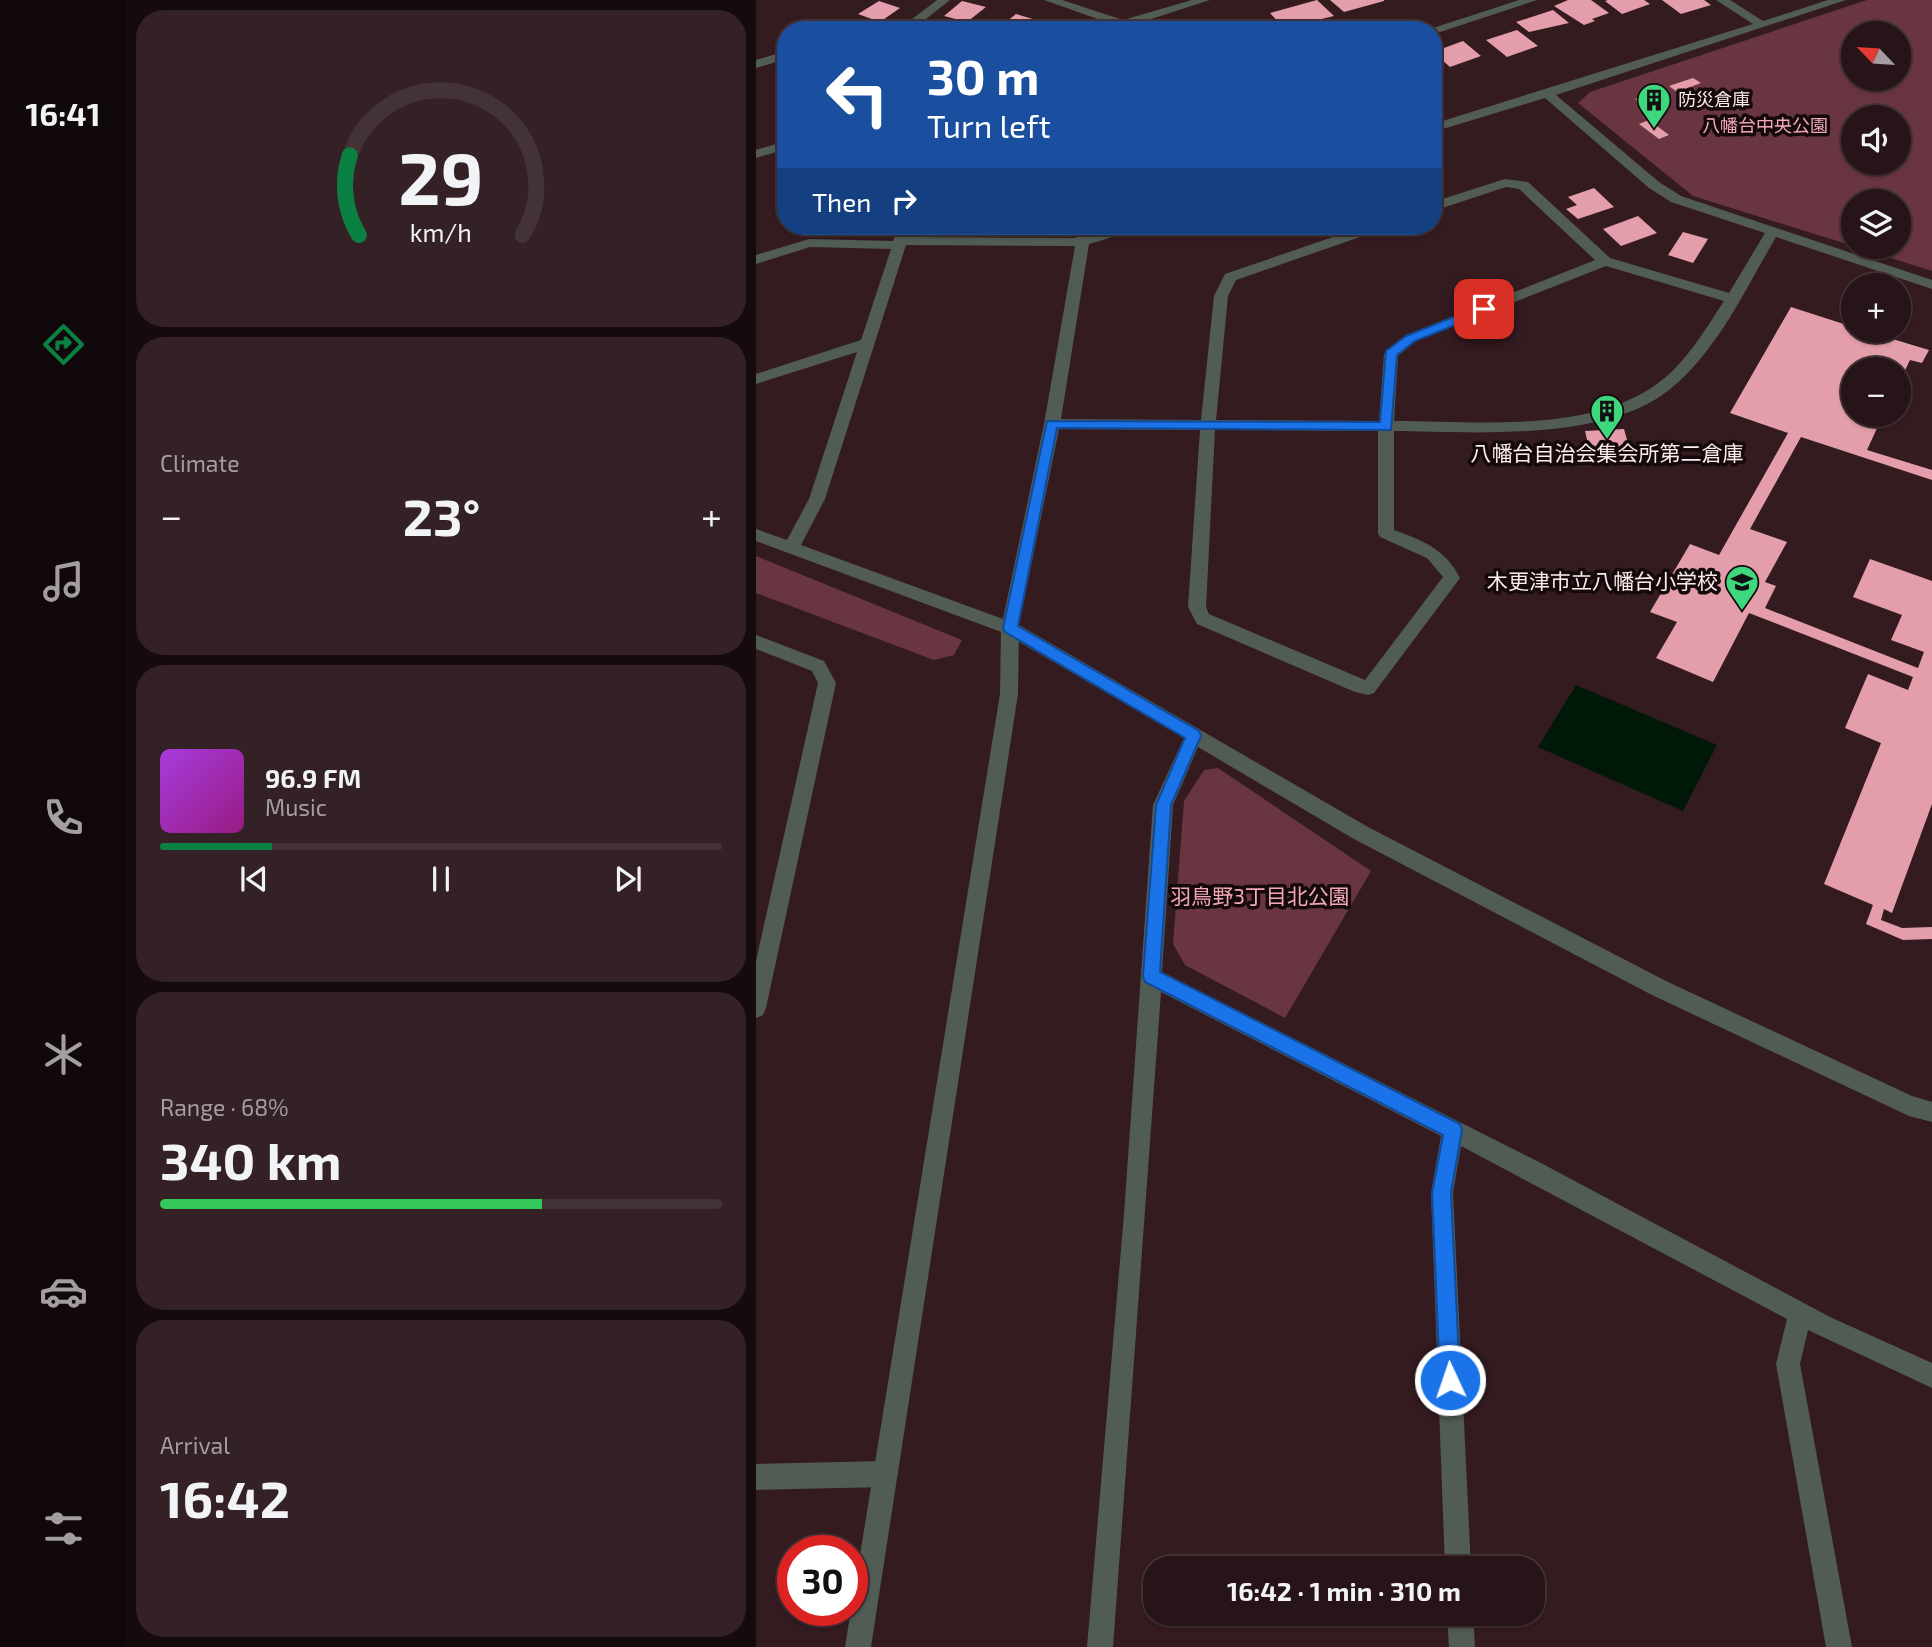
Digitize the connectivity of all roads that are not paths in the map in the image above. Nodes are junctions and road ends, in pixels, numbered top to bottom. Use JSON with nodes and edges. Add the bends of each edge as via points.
{"nodes":[{"id":1,"x":944,"y":0,"type":"edge"},
{"id":2,"x":1050,"y":0,"type":"edge"},
{"id":3,"x":1204,"y":0,"type":"edge"},
{"id":4,"x":1531,"y":0,"type":"edge"},
{"id":5,"x":1722,"y":0,"type":"edge"},
{"id":6,"x":1840,"y":0,"type":"edge"},
{"id":7,"x":916,"y":21,"type":"edge"},
{"id":8,"x":1107,"y":21,"type":"edge"},
{"id":9,"x":1141,"y":21,"type":"edge"},
{"id":10,"x":1762,"y":25,"type":"junction"},
{"id":11,"x":1442,"y":27,"type":"edge"},
{"id":12,"x":777,"y":58,"type":"edge"},
{"id":13,"x":756,"y":64,"type":"edge"},
{"id":14,"x":1548,"y":94,"type":"junction"},
{"id":15,"x":1442,"y":125,"type":"edge"},
{"id":16,"x":777,"y":148,"type":"edge"},
{"id":17,"x":756,"y":154,"type":"edge"},
{"id":18,"x":1442,"y":204,"type":"edge"},
{"id":19,"x":1772,"y":233,"type":"junction"},
{"id":20,"x":902,"y":235,"type":"edge"},
{"id":21,"x":1063,"y":235,"type":"edge"},
{"id":22,"x":1083,"y":235,"type":"edge"},
{"id":23,"x":1352,"y":235,"type":"edge"},
{"id":24,"x":899,"y":243,"type":"junction"},
{"id":25,"x":756,"y":260,"type":"edge"},
{"id":26,"x":1605,"y":261,"type":"junction"},
{"id":27,"x":1932,"y":285,"type":"edge"},
{"id":28,"x":1731,"y":299,"type":"junction"},
{"id":29,"x":868,"y":343,"type":"junction"},
{"id":30,"x":756,"y":379,"type":"edge"},
{"id":31,"x":1052,"y":424,"type":"junction"},
{"id":32,"x":1208,"y":425,"type":"junction"},
{"id":33,"x":1386,"y":427,"type":"junction"},
{"id":34,"x":756,"y":535,"type":"edge"},
{"id":35,"x":790,"y":549,"type":"junction"},
{"id":36,"x":1010,"y":628,"type":"junction"},
{"id":37,"x":756,"y":642,"type":"edge"},
{"id":38,"x":1194,"y":736,"type":"junction"},
{"id":39,"x":1151,"y":976,"type":"junction"},
{"id":40,"x":758,"y":995,"type":"edge"},
{"id":41,"x":1932,"y":1112,"type":"edge"},
{"id":42,"x":1453,"y":1130,"type":"junction"},
{"id":43,"x":1800,"y":1314,"type":"junction"},
{"id":44,"x":1932,"y":1376,"type":"edge"},
{"id":45,"x":885,"y":1474,"type":"junction"},
{"id":46,"x":756,"y":1477,"type":"edge"},
{"id":47,"x":1457,"y":1556,"type":"edge"},
{"id":48,"x":1461,"y":1626,"type":"edge"},
{"id":49,"x":858,"y":1647,"type":"edge"},
{"id":50,"x":1100,"y":1647,"type":"edge"},
{"id":51,"x":1462,"y":1647,"type":"edge"},
{"id":52,"x":1839,"y":1647,"type":"edge"}],
"edges":[{"from":1,"to":7,"type":"street"},
{"from":2,"to":8,"type":"street"},
{"from":3,"to":9,"type":"street"},
{"from":4,"to":11,"type":"street"},
{"from":5,"to":10,"type":"street"},
{"from":6,"to":10,"type":"street"},
{"from":10,"to":14,"type":"street"},
{"from":12,"to":13,"type":"street"},
{"from":14,"to":15,"type":"street"},
{"from":14,"to":19,"type":"street","via":[[1676,199]]},
{"from":16,"to":17,"type":"street"},
{"from":18,"to":26,"type":"street","via":[[1505,183],[1523,185]]},
{"from":19,"to":27,"type":"street"},
{"from":19,"to":28,"type":"street"},
{"from":20,"to":24,"type":"street"},
{"from":21,"to":24,"type":"street"},
{"from":22,"to":31,"type":"street"},
{"from":23,"to":32,"type":"street","via":[[1230,277],[1221,296]]},
{"from":24,"to":25,"type":"street","via":[[809,243]]},
{"from":24,"to":29,"type":"street"},
{"from":26,"to":28,"type":"street"},
{"from":26,"to":33,"type":"street","via":[[1400,345],[1391,354]]},
{"from":28,"to":33,"type":"street","via":[[1691,363],[1649,397],[1605,414],[1537,427]]},
{"from":29,"to":30,"type":"street"},
{"from":29,"to":35,"type":"street","via":[[817,499]]},
{"from":31,"to":32,"type":"street"},
{"from":31,"to":36,"type":"street"},
{"from":32,"to":33,"type":"street"},
{"from":32,"to":33,"type":"street","via":[[1197,607],[1203,619],[1368,688],[1452,578],[1446,563],[1432,551],[1386,533]]},
{"from":34,"to":35,"type":"street"},
{"from":35,"to":36,"type":"street"},
{"from":36,"to":38,"type":"street"},
{"from":36,"to":45,"type":"street","via":[[1009,694]]},
{"from":37,"to":40,"type":"street","via":[[818,666],[827,683]]},
{"from":38,"to":39,"type":"street","via":[[1163,805]]},
{"from":38,"to":41,"type":"street","via":[[1361,833],[1659,988],[1909,1106]]},
{"from":39,"to":42,"type":"street"},
{"from":39,"to":50,"type":"street"},
{"from":42,"to":43,"type":"street"},
{"from":42,"to":47,"type":"street","via":[[1442,1193]]},
{"from":43,"to":44,"type":"street"},
{"from":43,"to":52,"type":"street","via":[[1788,1364]]},
{"from":45,"to":46,"type":"street"},
{"from":45,"to":49,"type":"street"},
{"from":48,"to":51,"type":"street"}]}
